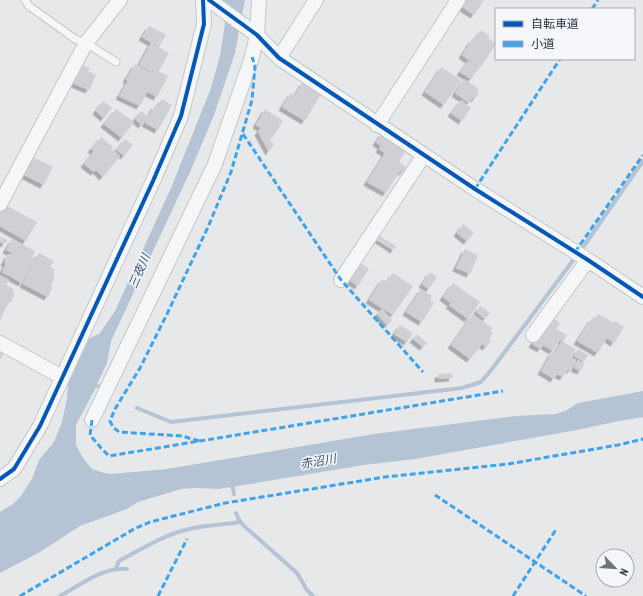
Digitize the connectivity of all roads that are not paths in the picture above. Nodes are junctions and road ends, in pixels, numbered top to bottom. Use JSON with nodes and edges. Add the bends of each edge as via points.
{"nodes":[{"id":1,"x":25,"y":0,"type":"edge"},
{"id":2,"x":120,"y":0,"type":"edge"},
{"id":3,"x":203,"y":0,"type":"edge"},
{"id":4,"x":209,"y":0,"type":"edge"},
{"id":5,"x":259,"y":0,"type":"edge"},
{"id":6,"x":316,"y":0,"type":"edge"},
{"id":7,"x":458,"y":0,"type":"edge"},
{"id":8,"x":257,"y":35,"type":"junction"},
{"id":9,"x":86,"y":43,"type":"junction"},
{"id":10,"x":279,"y":58,"type":"junction"},
{"id":11,"x":116,"y":62,"type":"dead end"},
{"id":12,"x":377,"y":124,"type":"junction"},
{"id":13,"x":424,"y":155,"type":"junction"},
{"id":14,"x":0,"y":204,"type":"edge"},
{"id":15,"x":583,"y":257,"type":"junction"},
{"id":16,"x":341,"y":280,"type":"dead end"},
{"id":17,"x":643,"y":297,"type":"edge"},
{"id":18,"x":533,"y":334,"type":"dead end"},
{"id":19,"x":0,"y":343,"type":"edge"},
{"id":20,"x":62,"y":377,"type":"junction"},
{"id":21,"x":92,"y":420,"type":"dead end"},
{"id":22,"x":0,"y":479,"type":"edge"}],
"edges":[{"from":1,"to":9,"type":"lane","via":[[29,6],[75,39]]},
{"from":2,"to":9,"type":"street"},
{"from":3,"to":20,"type":"street","via":[[204,24],[181,116]]},
{"from":4,"to":8,"type":"street"},
{"from":5,"to":8,"type":"street"},
{"from":6,"to":10,"type":"street"},
{"from":7,"to":12,"type":"street"},
{"from":8,"to":10,"type":"street"},
{"from":8,"to":21,"type":"street","via":[[252,57],[215,164]]},
{"from":9,"to":11,"type":"lane"},
{"from":9,"to":14,"type":"street"},
{"from":10,"to":12,"type":"street"},
{"from":12,"to":13,"type":"street"},
{"from":13,"to":15,"type":"street"},
{"from":13,"to":16,"type":"street"},
{"from":15,"to":17,"type":"street"},
{"from":15,"to":18,"type":"street"},
{"from":19,"to":20,"type":"street"},
{"from":20,"to":22,"type":"street","via":[[40,426],[14,469]]}]}
